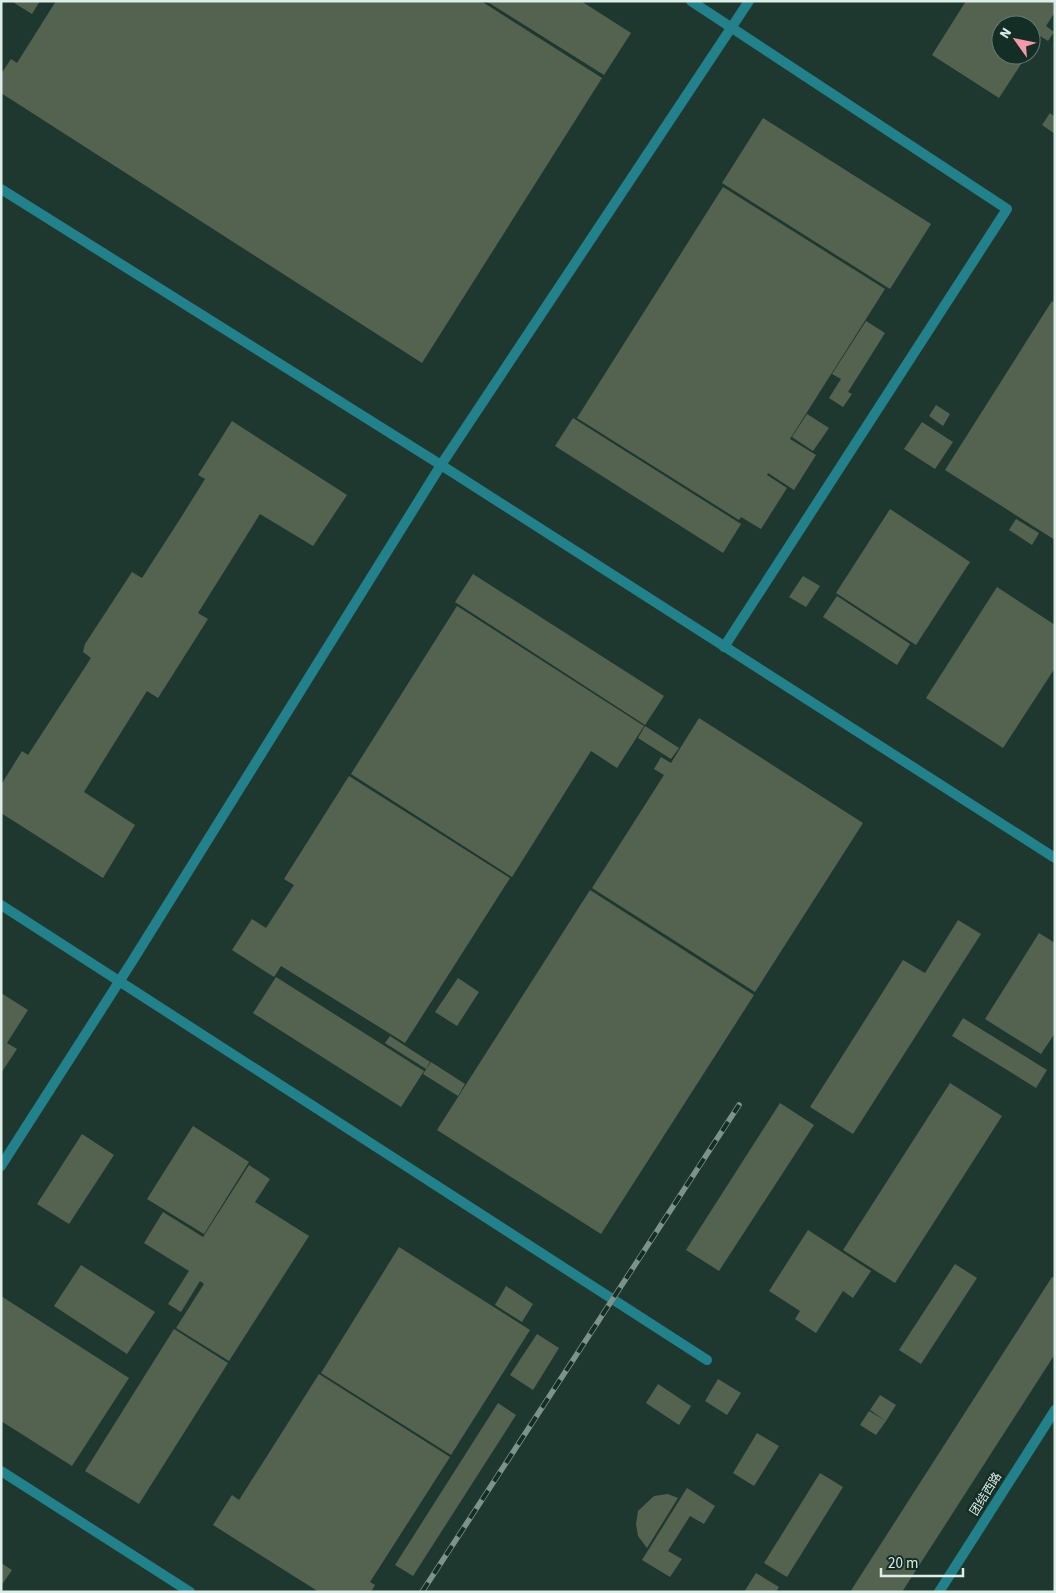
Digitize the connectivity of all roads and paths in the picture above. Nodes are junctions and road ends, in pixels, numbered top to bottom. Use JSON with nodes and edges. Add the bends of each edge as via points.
{"nodes":[{"id":1,"x":691,"y":1,"type":"edge"},
{"id":2,"x":749,"y":1,"type":"edge"},
{"id":3,"x":732,"y":28,"type":"junction"},
{"id":4,"x":1,"y":189,"type":"edge"},
{"id":5,"x":441,"y":465,"type":"junction"},
{"id":6,"x":724,"y":647,"type":"junction"},
{"id":7,"x":1055,"y":858,"type":"edge"},
{"id":8,"x":1,"y":905,"type":"edge"},
{"id":9,"x":120,"y":981,"type":"junction"},
{"id":10,"x":1,"y":1166,"type":"edge"},
{"id":11,"x":707,"y":1360,"type":"dead end"},
{"id":12,"x":1055,"y":1410,"type":"edge"},
{"id":13,"x":1,"y":1471,"type":"edge"},
{"id":14,"x":190,"y":1592,"type":"edge"},
{"id":15,"x":939,"y":1592,"type":"edge"}],
"edges":[{"from":1,"to":3,"type":"street"},
{"from":2,"to":3,"type":"street"},
{"from":3,"to":5,"type":"street"},
{"from":3,"to":6,"type":"street","via":[[1007,209]]},
{"from":4,"to":5,"type":"street"},
{"from":5,"to":6,"type":"street"},
{"from":5,"to":9,"type":"street"},
{"from":6,"to":7,"type":"street"},
{"from":8,"to":9,"type":"street"},
{"from":9,"to":10,"type":"street"},
{"from":9,"to":11,"type":"street"},
{"from":12,"to":15,"type":"street","name":"团结西路"},
{"from":13,"to":14,"type":"street"}]}
